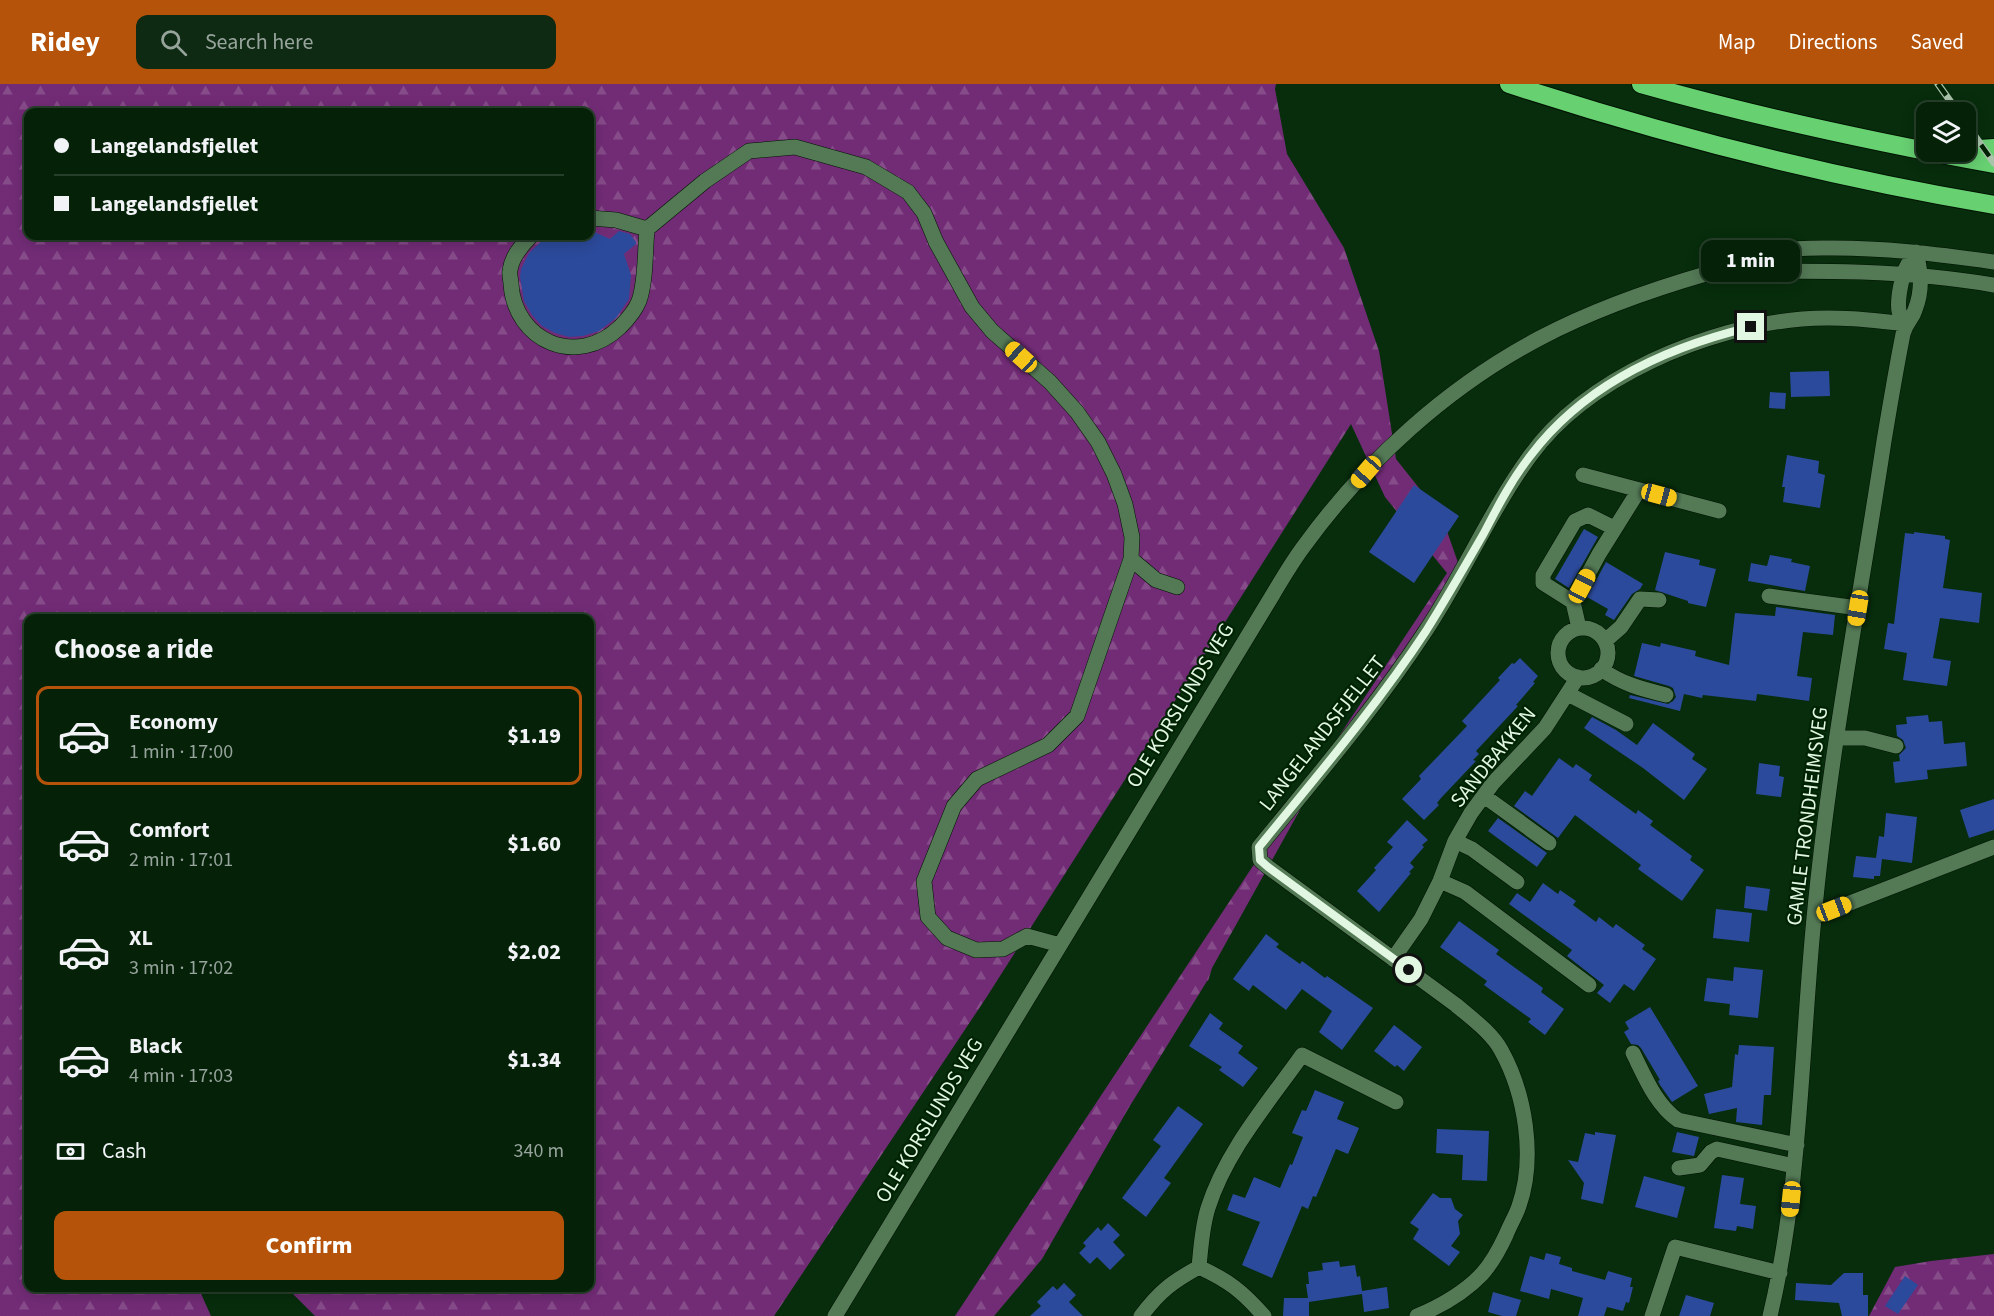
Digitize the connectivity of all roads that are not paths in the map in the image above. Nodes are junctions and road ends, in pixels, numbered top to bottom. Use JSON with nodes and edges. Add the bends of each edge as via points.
{"nodes":[{"id":1,"x":1509,"y":84,"type":"edge"},
{"id":2,"x":1641,"y":84,"type":"edge"},
{"id":3,"x":1994,"y":148,"type":"edge"},
{"id":4,"x":1976,"y":149,"type":"edge"},
{"id":5,"x":1916,"y":150,"type":"edge"},
{"id":6,"x":1976,"y":161,"type":"edge"},
{"id":7,"x":1994,"y":164,"type":"edge"},
{"id":8,"x":1993,"y":205,"type":"edge"},
{"id":9,"x":594,"y":218,"type":"edge"},
{"id":10,"x":647,"y":229,"type":"junction"},
{"id":11,"x":527,"y":240,"type":"edge"},
{"id":12,"x":1916,"y":252,"type":"junction"},
{"id":13,"x":1994,"y":262,"type":"edge"},
{"id":14,"x":1713,"y":272,"type":"junction"},
{"id":15,"x":1903,"y":273,"type":"junction"},
{"id":16,"x":1922,"y":275,"type":"junction"},
{"id":17,"x":1994,"y":285,"type":"edge"},
{"id":18,"x":1906,"y":324,"type":"junction"},
{"id":19,"x":1583,"y":475,"type":"dead end"},
{"id":20,"x":1639,"y":490,"type":"junction"},
{"id":21,"x":1719,"y":511,"type":"dead end"},
{"id":22,"x":1614,"y":528,"type":"junction"},
{"id":23,"x":1131,"y":559,"type":"junction"},
{"id":24,"x":1177,"y":587,"type":"dead end"},
{"id":25,"x":1769,"y":596,"type":"dead end"},
{"id":26,"x":1659,"y":600,"type":"dead end"},
{"id":27,"x":1573,"y":602,"type":"junction"},
{"id":28,"x":1858,"y":608,"type":"junction"},
{"id":29,"x":1579,"y":628,"type":"junction"},
{"id":30,"x":1605,"y":641,"type":"junction"},
{"id":31,"x":1601,"y":669,"type":"junction"},
{"id":32,"x":1578,"y":677,"type":"junction"},
{"id":33,"x":1568,"y":694,"type":"junction"},
{"id":34,"x":1666,"y":695,"type":"dead end"},
{"id":35,"x":1626,"y":724,"type":"dead end"},
{"id":36,"x":1837,"y":738,"type":"junction"},
{"id":37,"x":1896,"y":747,"type":"dead end"},
{"id":38,"x":1484,"y":796,"type":"junction"},
{"id":39,"x":1455,"y":842,"type":"junction"},
{"id":40,"x":1549,"y":843,"type":"dead end"},
{"id":41,"x":1994,"y":847,"type":"edge"},
{"id":42,"x":1440,"y":881,"type":"junction"},
{"id":43,"x":1517,"y":882,"type":"dead end"},
{"id":44,"x":1814,"y":917,"type":"junction"},
{"id":45,"x":1059,"y":945,"type":"junction"},
{"id":46,"x":1393,"y":959,"type":"junction"},
{"id":47,"x":1589,"y":985,"type":"dead end"},
{"id":48,"x":1633,"y":1053,"type":"dead end"},
{"id":49,"x":1396,"y":1102,"type":"dead end"},
{"id":50,"x":1797,"y":1145,"type":"junction"},
{"id":51,"x":1794,"y":1166,"type":"junction"},
{"id":52,"x":1679,"y":1168,"type":"dead end"},
{"id":53,"x":1199,"y":1267,"type":"junction"},
{"id":54,"x":1780,"y":1273,"type":"junction"},
{"id":55,"x":835,"y":1316,"type":"edge"},
{"id":56,"x":1141,"y":1316,"type":"edge"},
{"id":57,"x":1264,"y":1316,"type":"edge"},
{"id":58,"x":1418,"y":1316,"type":"edge"},
{"id":59,"x":1652,"y":1316,"type":"edge"},
{"id":60,"x":1770,"y":1316,"type":"edge"}],
"edges":[{"from":1,"to":8,"type":"highway","via":[[1606,116],[1712,144],[1832,174]]},
{"from":2,"to":5,"type":"highway","via":[[1753,115]]},
{"from":3,"to":4,"type":"highway"},
{"from":6,"to":7,"type":"highway"},
{"from":9,"to":10,"type":"street"},
{"from":10,"to":11,"type":"street","via":[[639,301],[611,336],[597,344],[575,347],[554,344],[534,333],[518,314],[510,270],[518,250]]},
{"from":10,"to":23,"type":"street","via":[[749,151],[795,147],[866,167],[908,192],[924,213],[972,307],[992,331],[1050,382],[1098,442],[1125,504],[1132,537]]},
{"from":12,"to":13,"type":"street"},
{"from":12,"to":14,"type":"street","name":"OLE KORSLUNDS VEG","via":[[1849,247],[1778,250]]},
{"from":12,"to":15,"type":"street","name":"GAMLE TRONDHEIMSVEG"},
{"from":12,"to":16,"type":"street","name":"GAMLE TRONDHEIMSVEG"},
{"from":14,"to":15,"type":"street","name":"OLE KORSLUNDS VEG"},
{"from":14,"to":45,"type":"street","name":"OLE KORSLUNDS VEG","via":[[1616,303],[1511,354],[1432,410],[1366,472],[1304,547],[1272,596]]},
{"from":15,"to":16,"type":"street","name":"OLE KORSLUNDS VEG"},
{"from":15,"to":18,"type":"street","name":"GAMLE TRONDHEIMSVEG","via":[[1899,311]]},
{"from":16,"to":17,"type":"street"},
{"from":16,"to":18,"type":"street","name":"GAMLE TRONDHEIMSVEG","via":[[1915,313]]},
{"from":18,"to":28,"type":"street","name":"GAMLE TRONDHEIMSVEG"},
{"from":18,"to":46,"type":"street","name":"LANGELANDSFJELLET","via":[[1841,317],[1802,319],[1762,324],[1692,344],[1610,383],[1563,421],[1531,454],[1425,632],[1259,847],[1260,860],[1268,867]]},
{"from":19,"to":20,"type":"street"},
{"from":20,"to":21,"type":"street"},
{"from":20,"to":22,"type":"street"},
{"from":22,"to":27,"type":"street"},
{"from":22,"to":27,"type":"street","via":[[1588,515],[1575,520],[1543,575],[1543,583]]},
{"from":23,"to":24,"type":"street","via":[[1156,580]]},
{"from":23,"to":45,"type":"street","via":[[1077,716],[1048,745],[977,779],[954,806],[924,881],[928,917],[947,938],[976,950],[1003,949],[1027,936]]},
{"from":25,"to":28,"type":"street"},
{"from":26,"to":30,"type":"street","via":[[1640,599],[1621,627]]},
{"from":27,"to":29,"type":"street"},
{"from":28,"to":36,"type":"street","name":"GAMLE TRONDHEIMSVEG"},
{"from":29,"to":30,"type":"street","via":[[1594,630]]},
{"from":29,"to":32,"type":"street","via":[[1562,638],[1558,654],[1564,669]]},
{"from":30,"to":31,"type":"street","via":[[1607,656]]},
{"from":31,"to":32,"type":"street","via":[[1595,675]]},
{"from":31,"to":34,"type":"street","via":[[1633,687]]},
{"from":32,"to":33,"type":"street","name":"SANDBAKKEN"},
{"from":33,"to":35,"type":"street"},
{"from":33,"to":38,"type":"street","name":"SANDBAKKEN","via":[[1545,728]]},
{"from":36,"to":37,"type":"street","via":[[1865,738]]},
{"from":36,"to":44,"type":"street","name":"GAMLE TRONDHEIMSVEG"},
{"from":38,"to":39,"type":"street","name":"SANDBAKKEN"},
{"from":38,"to":40,"type":"street"},
{"from":39,"to":42,"type":"street","name":"SANDBAKKEN"},
{"from":39,"to":43,"type":"street","via":[[1472,849]]},
{"from":41,"to":44,"type":"street"},
{"from":42,"to":46,"type":"street","name":"SANDBAKKEN","via":[[1421,919]]},
{"from":42,"to":47,"type":"street","via":[[1465,892]]},
{"from":44,"to":50,"type":"street","name":"GAMLE TRONDHEIMSVEG"},
{"from":45,"to":55,"type":"street","name":"OLE KORSLUNDS VEG"},
{"from":46,"to":58,"type":"street","name":"LANGELANDSFJELLET","via":[[1456,1005],[1500,1048],[1514,1078],[1526,1143],[1526,1177],[1520,1205],[1501,1247],[1483,1273],[1461,1293]]},
{"from":48,"to":50,"type":"street","via":[[1659,1100],[1678,1120]]},
{"from":49,"to":53,"type":"street","via":[[1302,1055],[1249,1128],[1222,1175],[1206,1217]]},
{"from":50,"to":51,"type":"street","name":"GAMLE TRONDHEIMSVEG"},
{"from":51,"to":52,"type":"street","via":[[1718,1149],[1700,1165]]},
{"from":51,"to":54,"type":"street","name":"GAMLE TRONDHEIMSVEG"},
{"from":53,"to":56,"type":"street","via":[[1171,1282]]},
{"from":53,"to":57,"type":"street","via":[[1241,1291]]},
{"from":54,"to":59,"type":"street","via":[[1675,1247]]},
{"from":54,"to":60,"type":"street","name":"GAMLE TRONDHEIMSVEG"}]}
